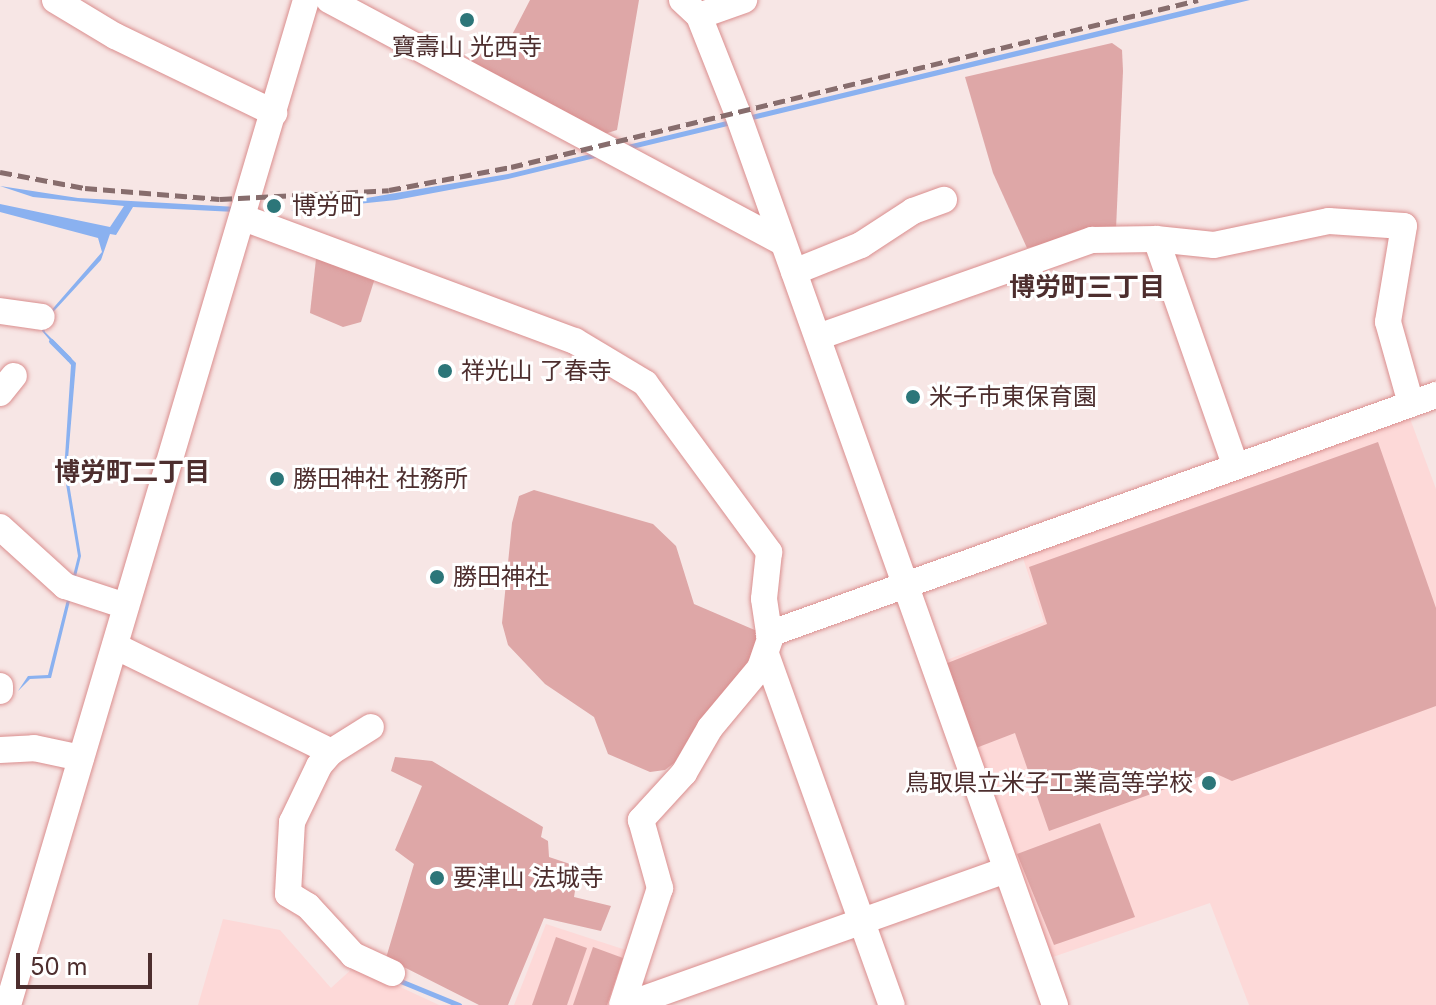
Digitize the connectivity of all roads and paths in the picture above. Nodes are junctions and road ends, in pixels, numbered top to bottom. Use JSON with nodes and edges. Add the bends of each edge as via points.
{"nodes":[{"id":1,"x":55,"y":0,"type":"edge"},
{"id":2,"x":306,"y":0,"type":"edge"},
{"id":3,"x":329,"y":0,"type":"edge"},
{"id":4,"x":744,"y":0,"type":"edge"},
{"id":5,"x":688,"y":7,"type":"edge"},
{"id":6,"x":274,"y":113,"type":"junction"},
{"id":7,"x":944,"y":200,"type":"dead end"},
{"id":8,"x":245,"y":212,"type":"junction"},
{"id":9,"x":1156,"y":239,"type":"junction"},
{"id":10,"x":782,"y":242,"type":"junction"},
{"id":11,"x":794,"y":272,"type":"junction"},
{"id":12,"x":0,"y":311,"type":"edge"},
{"id":13,"x":42,"y":317,"type":"dead end"},
{"id":14,"x":818,"y":337,"type":"junction"},
{"id":15,"x":1436,"y":395,"type":"edge"},
{"id":16,"x":1411,"y":404,"type":"junction"},
{"id":17,"x":1235,"y":464,"type":"junction"},
{"id":18,"x":0,"y":527,"type":"edge"},
{"id":19,"x":903,"y":586,"type":"junction"},
{"id":20,"x":126,"y":606,"type":"junction"},
{"id":21,"x":768,"y":644,"type":"junction"},
{"id":22,"x":115,"y":646,"type":"junction"},
{"id":23,"x":371,"y":727,"type":"dead end"},
{"id":24,"x":0,"y":750,"type":"edge"},
{"id":25,"x":331,"y":752,"type":"junction"},
{"id":26,"x":81,"y":758,"type":"junction"},
{"id":27,"x":1006,"y":870,"type":"junction"},
{"id":28,"x":862,"y":922,"type":"junction"},
{"id":29,"x":392,"y":973,"type":"dead end"},
{"id":30,"x":8,"y":1005,"type":"edge"},
{"id":31,"x":624,"y":1005,"type":"edge"},
{"id":32,"x":892,"y":1005,"type":"edge"},
{"id":33,"x":1055,"y":1005,"type":"edge"}],
"edges":[{"from":1,"to":6,"type":"street"},
{"from":2,"to":6,"type":"street"},
{"from":3,"to":10,"type":"street"},
{"from":4,"to":5,"type":"street"},
{"from":5,"to":10,"type":"street"},
{"from":6,"to":8,"type":"street"},
{"from":7,"to":11,"type":"street","via":[[913,211],[861,245]]},
{"from":8,"to":20,"type":"street"},
{"from":8,"to":21,"type":"street","via":[[575,341],[645,383],[769,552],[764,599]]},
{"from":9,"to":14,"type":"street","via":[[1092,240]]},
{"from":9,"to":16,"type":"street","via":[[1214,245],[1329,221],[1404,226],[1388,322]]},
{"from":9,"to":17,"type":"street"},
{"from":10,"to":11,"type":"street"},
{"from":11,"to":14,"type":"street"},
{"from":12,"to":13,"type":"street"},
{"from":14,"to":19,"type":"street"},
{"from":15,"to":16,"type":"street"},
{"from":16,"to":17,"type":"street"},
{"from":17,"to":19,"type":"street"},
{"from":18,"to":20,"type":"street","via":[[65,586]]},
{"from":19,"to":21,"type":"street"},
{"from":19,"to":27,"type":"street"},
{"from":20,"to":22,"type":"street"},
{"from":21,"to":28,"type":"street"},
{"from":21,"to":31,"type":"street","via":[[754,679],[710,728],[684,773],[641,820],[660,888]]},
{"from":22,"to":25,"type":"street"},
{"from":22,"to":26,"type":"street"},
{"from":23,"to":25,"type":"street"},
{"from":24,"to":26,"type":"street","via":[[34,748]]},
{"from":25,"to":29,"type":"street","via":[[292,822],[288,894],[308,906],[353,955]]},
{"from":26,"to":30,"type":"street"},
{"from":27,"to":28,"type":"street"},
{"from":27,"to":33,"type":"street"},
{"from":28,"to":31,"type":"street"},
{"from":28,"to":32,"type":"street"}]}
